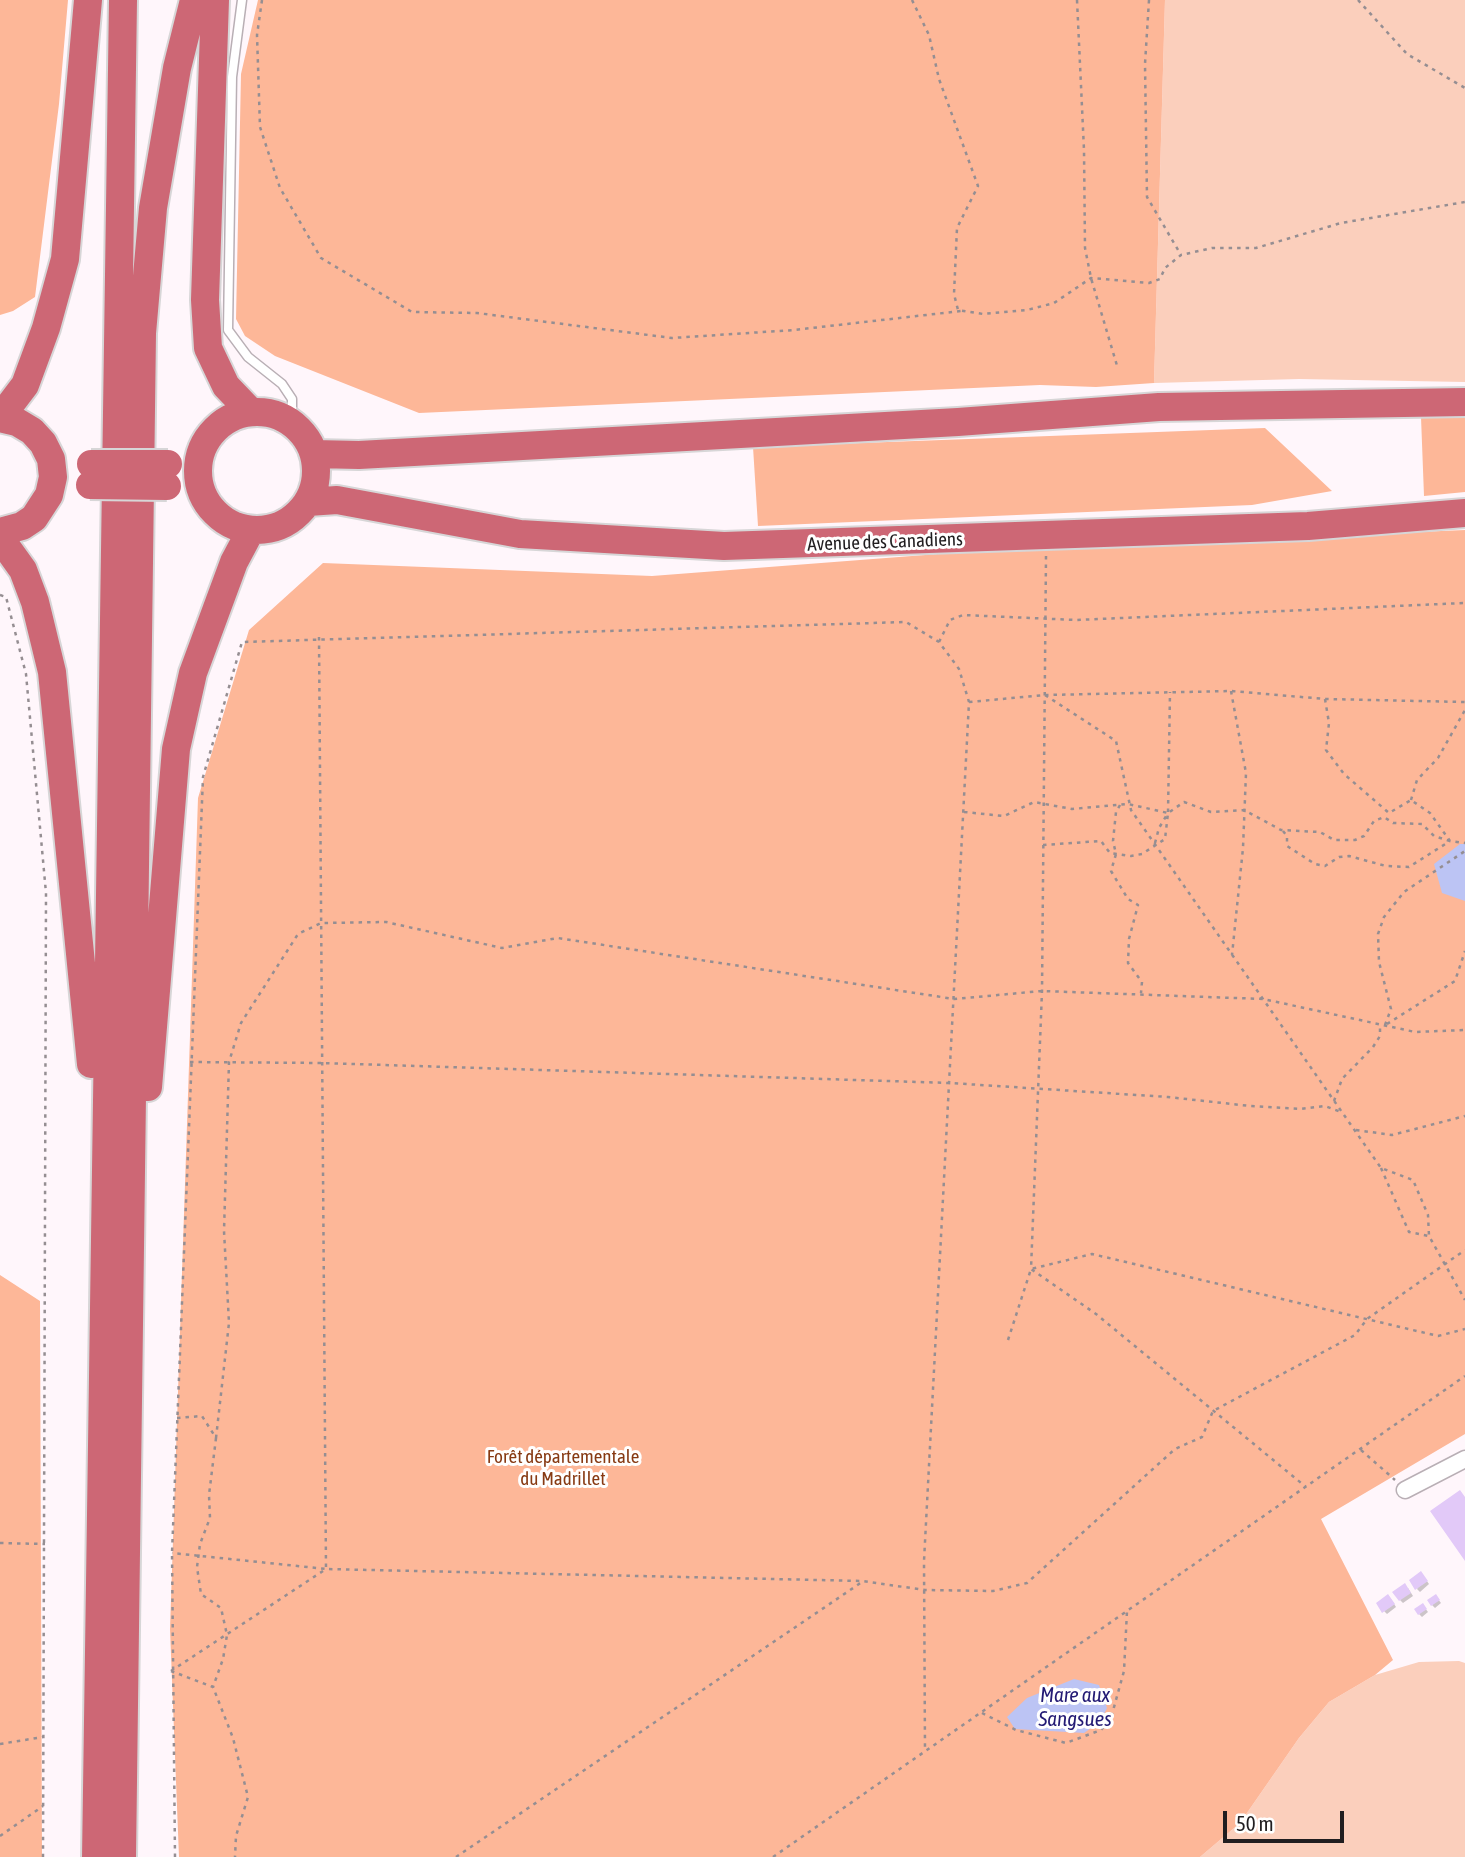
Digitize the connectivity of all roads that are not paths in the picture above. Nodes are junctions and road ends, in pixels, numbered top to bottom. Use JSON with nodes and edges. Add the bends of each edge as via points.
{"nodes":[{"id":1,"x":88,"y":0,"type":"edge"},
{"id":2,"x":122,"y":0,"type":"edge"},
{"id":3,"x":194,"y":0,"type":"edge"},
{"id":4,"x":215,"y":0,"type":"edge"},
{"id":5,"x":242,"y":0,"type":"edge"},
{"id":6,"x":1460,"y":401,"type":"edge"},
{"id":7,"x":250,"y":411,"type":"junction"},
{"id":8,"x":0,"y":418,"type":"edge"},
{"id":9,"x":292,"y":422,"type":"junction"},
{"id":10,"x":314,"y":454,"type":"junction"},
{"id":11,"x":51,"y":459,"type":"junction"},
{"id":12,"x":199,"y":472,"type":"junction"},
{"id":13,"x":90,"y":475,"type":"junction"},
{"id":14,"x":49,"y":495,"type":"junction"},
{"id":15,"x":308,"y":502,"type":"junction"},
{"id":16,"x":1465,"y":513,"type":"edge"},
{"id":17,"x":251,"y":530,"type":"junction"},
{"id":18,"x":0,"y":532,"type":"edge"},
{"id":19,"x":0,"y":538,"type":"edge"},
{"id":20,"x":130,"y":1150,"type":"junction"},
{"id":21,"x":107,"y":1178,"type":"junction"},
{"id":22,"x":1465,"y":1459,"type":"edge"},
{"id":23,"x":1405,"y":1490,"type":"road end"},
{"id":24,"x":96,"y":1857,"type":"edge"},
{"id":25,"x":122,"y":1857,"type":"edge"}],
"edges":[{"from":1,"to":8,"type":"highway","via":[[65,259],[25,385]]},
{"from":2,"to":21,"type":"highway"},
{"from":3,"to":20,"type":"highway","via":[[177,68],[153,208],[142,333]]},
{"from":4,"to":7,"type":"highway","via":[[205,300],[208,348],[226,386]]},
{"from":5,"to":9,"type":"lane","via":[[232,77],[228,330],[248,357],[282,384],[292,399]]},
{"from":6,"to":10,"type":"highway","via":[[1159,407],[958,422]]},
{"from":7,"to":9,"type":"highway","via":[[265,411]]},
{"from":7,"to":12,"type":"highway","via":[[216,427],[205,442]]},
{"from":8,"to":11,"type":"highway","via":[[32,431]]},
{"from":9,"to":10,"type":"highway","via":[[306,436]]},
{"from":10,"to":15,"type":"highway","via":[[315,486]]},
{"from":11,"to":13,"type":"highway"},
{"from":11,"to":14,"type":"highway"},
{"from":12,"to":13,"type":"highway","bridge":true},
{"from":12,"to":17,"type":"highway","via":[[206,502],[218,516]]},
{"from":13,"to":14,"type":"highway"},
{"from":14,"to":18,"type":"highway","via":[[34,518]]},
{"from":15,"to":16,"type":"highway","name":"Avenue des Canadiens","via":[[337,500],[520,534],[723,546],[1308,526]]},
{"from":15,"to":17,"type":"highway","via":[[284,524]]},
{"from":17,"to":20,"type":"highway","via":[[234,562],[193,673],[176,749],[146,1108]]},
{"from":19,"to":21,"type":"highway","via":[[23,570],[52,672],[90,1034],[93,1144]]},
{"from":20,"to":25,"type":"highway"},
{"from":21,"to":24,"type":"highway"},
{"from":22,"to":23,"type":"street"}]}
